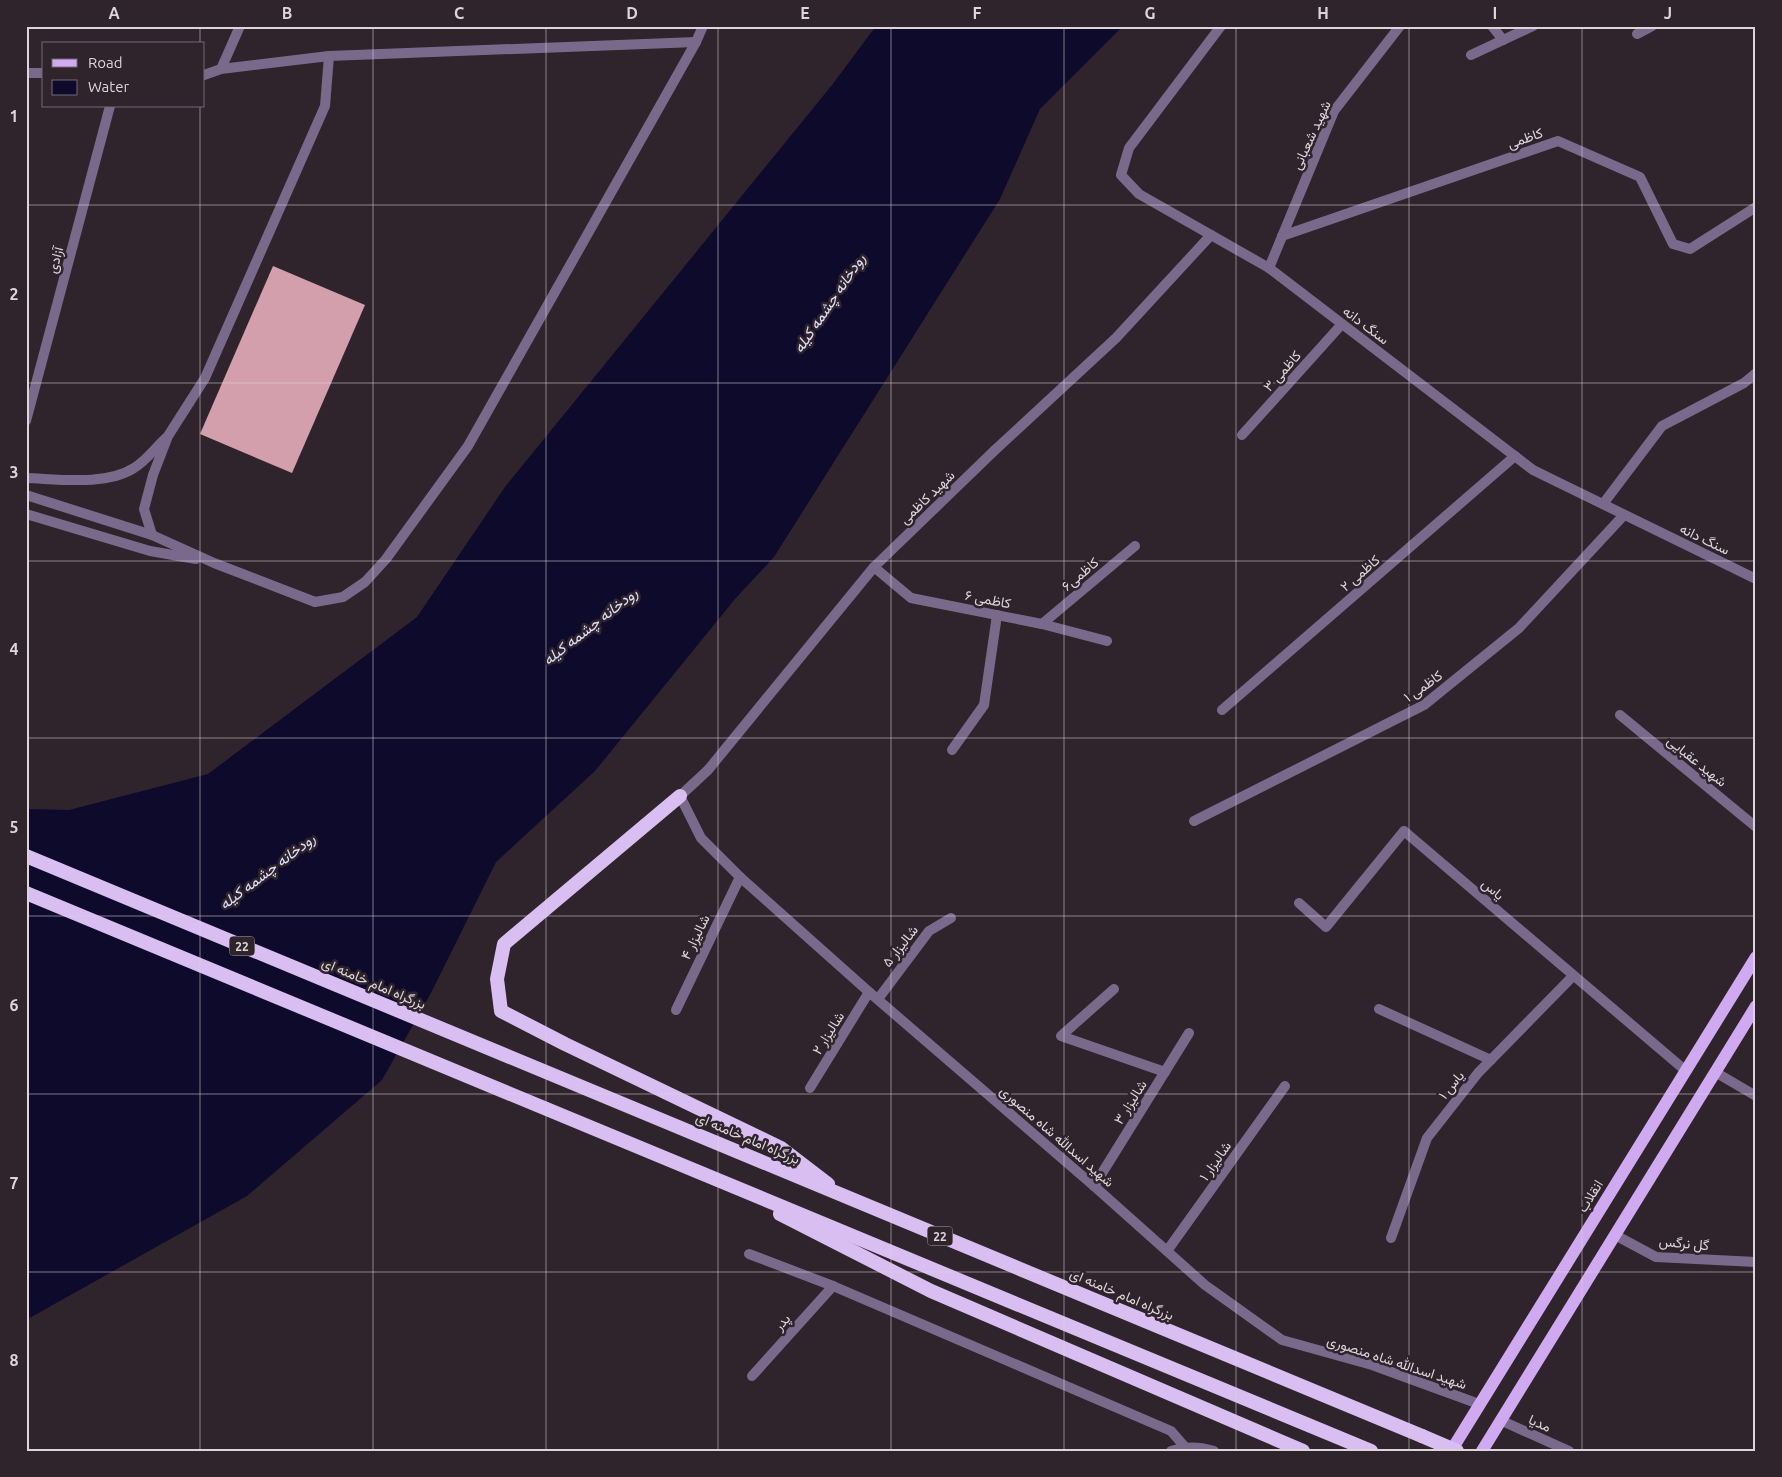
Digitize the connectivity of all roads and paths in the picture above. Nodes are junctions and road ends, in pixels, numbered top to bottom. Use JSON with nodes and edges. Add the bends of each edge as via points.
{"nodes":[{"id":1,"x":240,"y":26,"type":"edge"},
{"id":2,"x":703,"y":26,"type":"edge"},
{"id":3,"x":1221,"y":26,"type":"edge"},
{"id":4,"x":1400,"y":26,"type":"edge"},
{"id":5,"x":1492,"y":26,"type":"edge"},
{"id":6,"x":1533,"y":26,"type":"edge"},
{"id":7,"x":1652,"y":26,"type":"edge"},
{"id":8,"x":1637,"y":34,"type":"dead end"},
{"id":9,"x":1504,"y":40,"type":"junction"},
{"id":10,"x":696,"y":42,"type":"junction"},
{"id":11,"x":1470,"y":55,"type":"dead end"},
{"id":12,"x":329,"y":56,"type":"junction"},
{"id":13,"x":221,"y":69,"type":"junction"},
{"id":14,"x":26,"y":73,"type":"edge"},
{"id":15,"x":42,"y":73,"type":"edge"},
{"id":16,"x":205,"y":75,"type":"edge"},
{"id":17,"x":109,"y":108,"type":"edge"},
{"id":18,"x":1756,"y":207,"type":"edge"},
{"id":19,"x":1211,"y":235,"type":"junction"},
{"id":20,"x":1282,"y":236,"type":"junction"},
{"id":21,"x":1269,"y":268,"type":"junction"},
{"id":22,"x":1342,"y":324,"type":"junction"},
{"id":23,"x":1756,"y":374,"type":"edge"},
{"id":24,"x":26,"y":421,"type":"edge"},
{"id":25,"x":1242,"y":435,"type":"dead end"},
{"id":26,"x":168,"y":436,"type":"junction"},
{"id":27,"x":1515,"y":456,"type":"junction"},
{"id":28,"x":26,"y":478,"type":"edge"},
{"id":29,"x":26,"y":495,"type":"edge"},
{"id":30,"x":1604,"y":504,"type":"junction"},
{"id":31,"x":26,"y":514,"type":"edge"},
{"id":32,"x":1624,"y":515,"type":"junction"},
{"id":33,"x":152,"y":535,"type":"junction"},
{"id":34,"x":1135,"y":546,"type":"dead end"},
{"id":35,"x":214,"y":563,"type":"junction"},
{"id":36,"x":874,"y":567,"type":"junction"},
{"id":37,"x":1756,"y":579,"type":"edge"},
{"id":38,"x":997,"y":615,"type":"junction"},
{"id":39,"x":1042,"y":624,"type":"junction"},
{"id":40,"x":1107,"y":641,"type":"dead end"},
{"id":41,"x":1222,"y":710,"type":"dead end"},
{"id":42,"x":1620,"y":715,"type":"dead end"},
{"id":43,"x":952,"y":750,"type":"dead end"},
{"id":44,"x":680,"y":796,"type":"junction"},
{"id":45,"x":1194,"y":821,"type":"dead end"},
{"id":46,"x":1756,"y":827,"type":"edge"},
{"id":47,"x":26,"y":856,"type":"edge"},
{"id":48,"x":740,"y":877,"type":"junction"},
{"id":49,"x":26,"y":893,"type":"edge"},
{"id":50,"x":1299,"y":903,"type":"dead end"},
{"id":51,"x":951,"y":918,"type":"dead end"},
{"id":52,"x":1756,"y":957,"type":"edge"},
{"id":53,"x":1573,"y":976,"type":"junction"},
{"id":54,"x":1114,"y":990,"type":"dead end"},
{"id":55,"x":874,"y":995,"type":"junction"},
{"id":56,"x":1756,"y":1006,"type":"edge"},
{"id":57,"x":1379,"y":1009,"type":"dead end"},
{"id":58,"x":676,"y":1010,"type":"dead end"},
{"id":59,"x":1189,"y":1034,"type":"dead end"},
{"id":60,"x":1491,"y":1060,"type":"junction"},
{"id":61,"x":1686,"y":1071,"type":"junction"},
{"id":62,"x":1165,"y":1072,"type":"junction"},
{"id":63,"x":1715,"y":1072,"type":"junction"},
{"id":64,"x":1284,"y":1086,"type":"dead end"},
{"id":65,"x":810,"y":1088,"type":"dead end"},
{"id":66,"x":1756,"y":1096,"type":"edge"},
{"id":67,"x":682,"y":1164,"type":"junction"},
{"id":68,"x":1094,"y":1186,"type":"junction"},
{"id":69,"x":845,"y":1196,"type":"junction"},
{"id":70,"x":1615,"y":1235,"type":"junction"},
{"id":71,"x":1391,"y":1238,"type":"dead end"},
{"id":72,"x":1167,"y":1251,"type":"junction"},
{"id":73,"x":749,"y":1254,"type":"dead end"},
{"id":74,"x":1756,"y":1262,"type":"edge"},
{"id":75,"x":833,"y":1286,"type":"junction"},
{"id":76,"x":752,"y":1376,"type":"dead end"},
{"id":77,"x":1479,"y":1404,"type":"junction"},
{"id":78,"x":1500,"y":1420,"type":"junction"},
{"id":79,"x":1184,"y":1447,"type":"junction"},
{"id":80,"x":1170,"y":1451,"type":"edge"},
{"id":81,"x":1214,"y":1451,"type":"edge"},
{"id":82,"x":1303,"y":1451,"type":"edge"},
{"id":83,"x":1371,"y":1451,"type":"edge"},
{"id":84,"x":1451,"y":1451,"type":"edge"},
{"id":85,"x":1457,"y":1451,"type":"edge"},
{"id":86,"x":1482,"y":1451,"type":"edge"},
{"id":87,"x":1569,"y":1451,"type":"edge"}],
"edges":[{"from":1,"to":13,"type":"street"},
{"from":2,"to":10,"type":"street"},
{"from":3,"to":19,"type":"street","name":"سنگ دانه","via":[[1129,148],[1121,175],[1139,194]]},
{"from":4,"to":20,"type":"street","name":"شهید شعبانی","via":[[1334,111]]},
{"from":5,"to":9,"type":"street"},
{"from":6,"to":9,"type":"street"},
{"from":7,"to":8,"type":"street"},
{"from":9,"to":11,"type":"street"},
{"from":10,"to":12,"type":"street"},
{"from":10,"to":35,"type":"street","via":[[468,446],[365,582],[343,597],[316,602]]},
{"from":12,"to":13,"type":"street"},
{"from":12,"to":26,"type":"street","via":[[325,106],[205,378]]},
{"from":13,"to":16,"type":"street"},
{"from":14,"to":15,"type":"street"},
{"from":17,"to":24,"type":"street","name":"آزادی"},
{"from":18,"to":20,"type":"street","name":"کاظمی","via":[[1690,249],[1673,244],[1640,177],[1558,142]]},
{"from":19,"to":21,"type":"street","name":"سنگ دانه"},
{"from":19,"to":36,"type":"street","name":"شهید کاظمی","via":[[1116,338]]},
{"from":20,"to":21,"type":"street","name":"شهید شعبانی"},
{"from":21,"to":22,"type":"street","name":"سنگ دانه"},
{"from":22,"to":25,"type":"street","name":"کاظمی ۳"},
{"from":22,"to":27,"type":"street","name":"سنگ دانه"},
{"from":23,"to":30,"type":"street","via":[[1662,426]]},
{"from":26,"to":28,"type":"street","via":[[135,468],[114,476],[88,480]]},
{"from":26,"to":33,"type":"street","via":[[144,510]]},
{"from":27,"to":30,"type":"street","name":"سنگ دانه","via":[[1533,470]]},
{"from":27,"to":41,"type":"street","name":"کاظمی ۲"},
{"from":29,"to":33,"type":"street"},
{"from":30,"to":32,"type":"street","name":"سنگ دانه"},
{"from":31,"to":35,"type":"street","via":[[150,551]]},
{"from":32,"to":37,"type":"street","name":"سنگ دانه"},
{"from":32,"to":45,"type":"street","name":"کاظمی ۱","via":[[1519,628],[1424,705]]},
{"from":33,"to":35,"type":"street"},
{"from":34,"to":39,"type":"street","name":"کاظمی۶"},
{"from":36,"to":38,"type":"street","name":"کاظمی ۶","via":[[911,598]]},
{"from":36,"to":44,"type":"street","name":"شهید کاظمی","via":[[708,770]]},
{"from":38,"to":39,"type":"street","name":"کاظمی ۶"},
{"from":38,"to":43,"type":"street","via":[[984,705]]},
{"from":39,"to":40,"type":"street","name":"کاظمی ۶"},
{"from":42,"to":46,"type":"street","name":"شهید عقبایی"},
{"from":44,"to":48,"type":"street","name":"شهید اسدالله شاه منصوری","via":[[702,838]]},
{"from":44,"to":69,"type":"highway","via":[[504,944],[497,979],[501,1012],[781,1148]]},
{"from":47,"to":69,"type":"highway","name":"بزرگراه امام خامنه ای","number":"22"},
{"from":48,"to":55,"type":"street","name":"شهید اسدالله شاه منصوری"},
{"from":48,"to":58,"type":"street","name":"شالیزار ۴"},
{"from":49,"to":67,"type":"highway","number":"22"},
{"from":50,"to":53,"type":"street","name":"یاس","via":[[1326,927],[1404,831]]},
{"from":51,"to":55,"type":"street","name":"شالیزار ۵","via":[[929,931]]},
{"from":52,"to":61,"type":"main road","name":"انقلاب"},
{"from":53,"to":60,"type":"street","name":"یاس ۱"},
{"from":53,"to":61,"type":"street","name":"یاس"},
{"from":54,"to":62,"type":"street","via":[[1061,1036]]},
{"from":55,"to":65,"type":"street","name":"شالیزار ۲"},
{"from":55,"to":68,"type":"street","name":"شهید اسدالله شاه منصوری"},
{"from":56,"to":63,"type":"main road"},
{"from":57,"to":60,"type":"street"},
{"from":59,"to":62,"type":"street","name":"شالیزار ۳"},
{"from":60,"to":71,"type":"street","name":"یاس ۱","via":[[1427,1138]]},
{"from":61,"to":77,"type":"main road","name":"انقلاب"},
{"from":62,"to":68,"type":"street","name":"شالیزار ۳"},
{"from":63,"to":66,"type":"street"},
{"from":63,"to":70,"type":"main road"},
{"from":64,"to":72,"type":"street","name":"شالیزار ۱"},
{"from":67,"to":82,"type":"highway","via":[[932,1291]]},
{"from":67,"to":83,"type":"highway","number":"22"},
{"from":68,"to":72,"type":"street","name":"شهید اسدالله شاه منصوری"},
{"from":69,"to":85,"type":"highway","name":"بزرگراه امام خامنه ای","number":"22","bridge":true},
{"from":70,"to":74,"type":"street","name":"گل نرگس","via":[[1656,1257]]},
{"from":70,"to":78,"type":"main road"},
{"from":72,"to":77,"type":"street","name":"شهید اسدالله شاه منصوری","via":[[1205,1285],[1282,1340],[1372,1365]]},
{"from":73,"to":75,"type":"street"},
{"from":75,"to":76,"type":"street","name":"پدر"},
{"from":75,"to":79,"type":"street","via":[[1171,1431]]},
{"from":77,"to":84,"type":"main road","name":"انقلاب"},
{"from":78,"to":86,"type":"main road"},
{"from":78,"to":87,"type":"street","name":"مدیا"},
{"from":79,"to":80,"type":"street"},
{"from":79,"to":81,"type":"street"}]}
